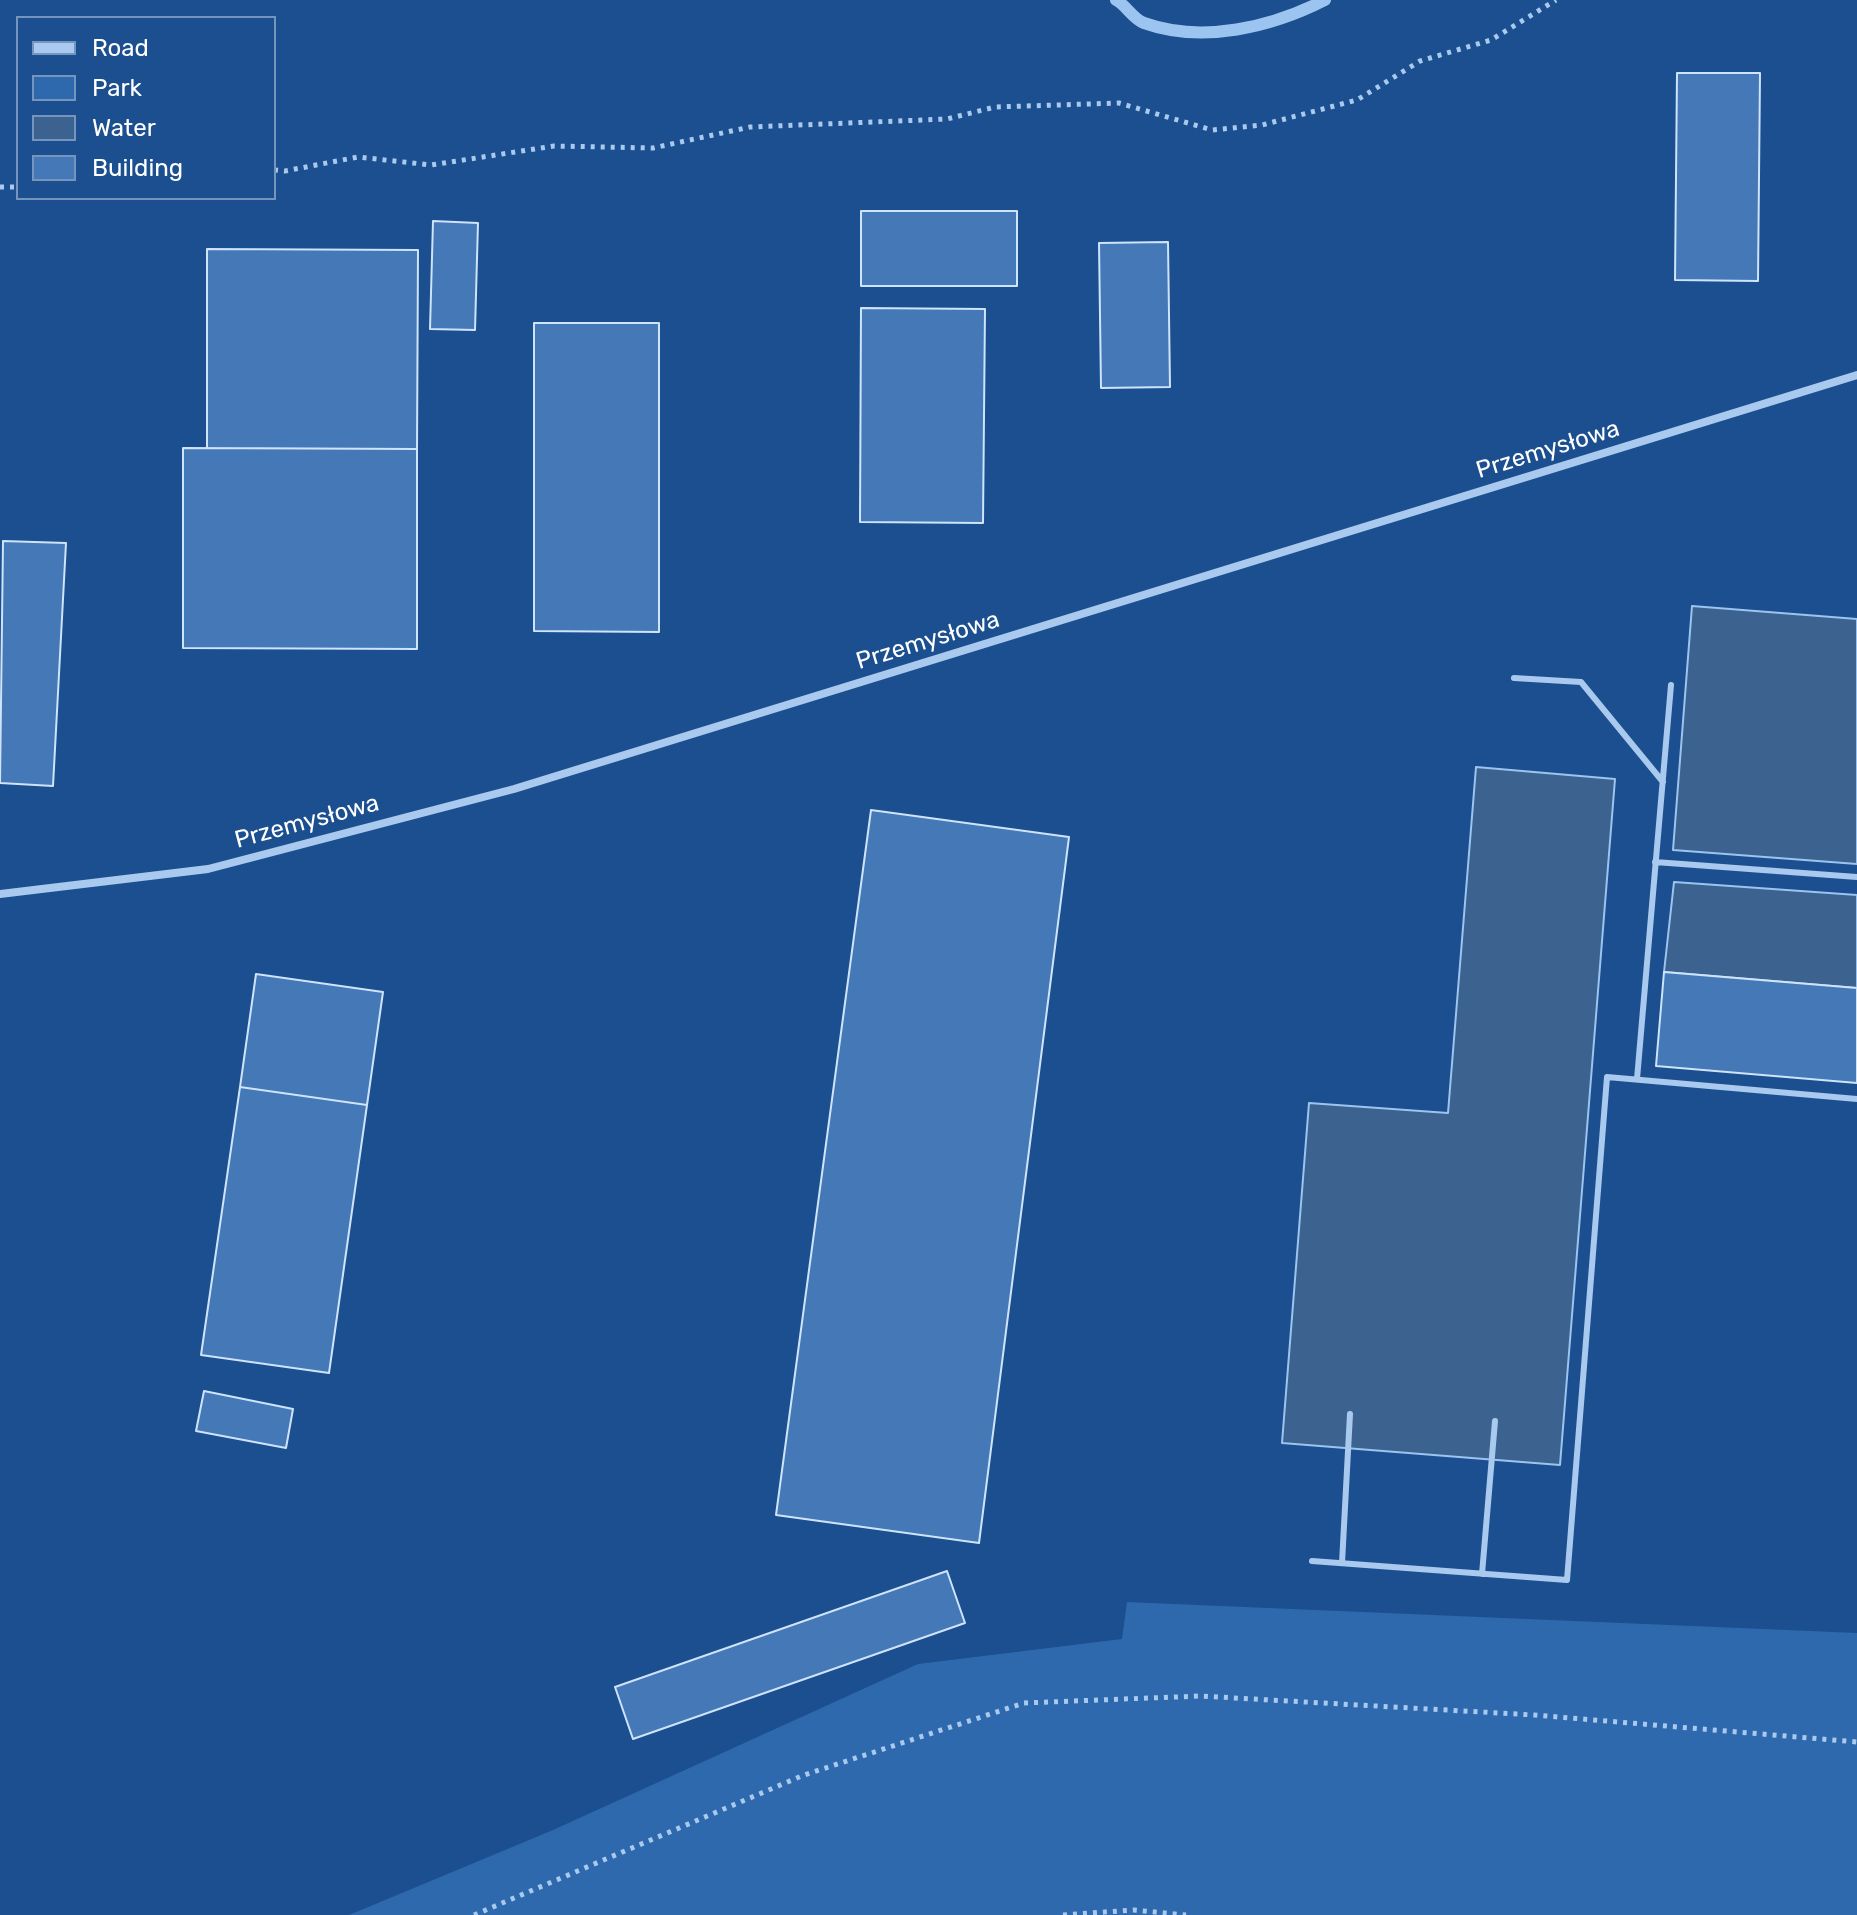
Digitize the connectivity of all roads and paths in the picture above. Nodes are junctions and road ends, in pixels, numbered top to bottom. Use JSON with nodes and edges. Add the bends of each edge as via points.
{"nodes":[{"id":1,"x":1556,"y":0,"type":"edge"},
{"id":2,"x":276,"y":170,"type":"edge"},
{"id":3,"x":1857,"y":375,"type":"edge"},
{"id":4,"x":1514,"y":678,"type":"dead end"},
{"id":5,"x":1671,"y":685,"type":"dead end"},
{"id":6,"x":1663,"y":782,"type":"junction"},
{"id":7,"x":1655,"y":862,"type":"junction"},
{"id":8,"x":1857,"y":877,"type":"edge"},
{"id":9,"x":0,"y":894,"type":"edge"},
{"id":10,"x":1637,"y":1079,"type":"junction"},
{"id":11,"x":1857,"y":1099,"type":"edge"},
{"id":12,"x":1350,"y":1414,"type":"dead end"},
{"id":13,"x":1495,"y":1421,"type":"dead end"},
{"id":14,"x":1312,"y":1561,"type":"dead end"},
{"id":15,"x":1342,"y":1563,"type":"junction"},
{"id":16,"x":1482,"y":1574,"type":"junction"},
{"id":17,"x":1857,"y":1742,"type":"edge"},
{"id":18,"x":474,"y":1915,"type":"edge"},
{"id":19,"x":1063,"y":1915,"type":"edge"},
{"id":20,"x":1186,"y":1915,"type":"edge"}],
"edges":[{"from":1,"to":2,"type":"path","via":[[1491,40],[1420,61],[1357,100],[1262,125],[1212,130],[1119,103],[995,107],[947,119],[750,127],[653,148],[554,146],[431,165],[358,157]]},
{"from":3,"to":9,"type":"street","name":"Przemysłowa","via":[[514,789],[208,869]]},
{"from":4,"to":6,"type":"lane","via":[[1581,682]]},
{"from":5,"to":6,"type":"lane"},
{"from":6,"to":7,"type":"lane"},
{"from":7,"to":8,"type":"lane"},
{"from":7,"to":10,"type":"lane"},
{"from":10,"to":11,"type":"lane"},
{"from":10,"to":16,"type":"lane","via":[[1607,1077],[1567,1580]]},
{"from":12,"to":15,"type":"lane"},
{"from":13,"to":16,"type":"lane"},
{"from":14,"to":15,"type":"lane"},
{"from":15,"to":16,"type":"lane"},
{"from":17,"to":18,"type":"path","via":[[1534,1715],[1200,1696],[1024,1703],[804,1775]]},
{"from":19,"to":20,"type":"path","via":[[1133,1910]]}]}
